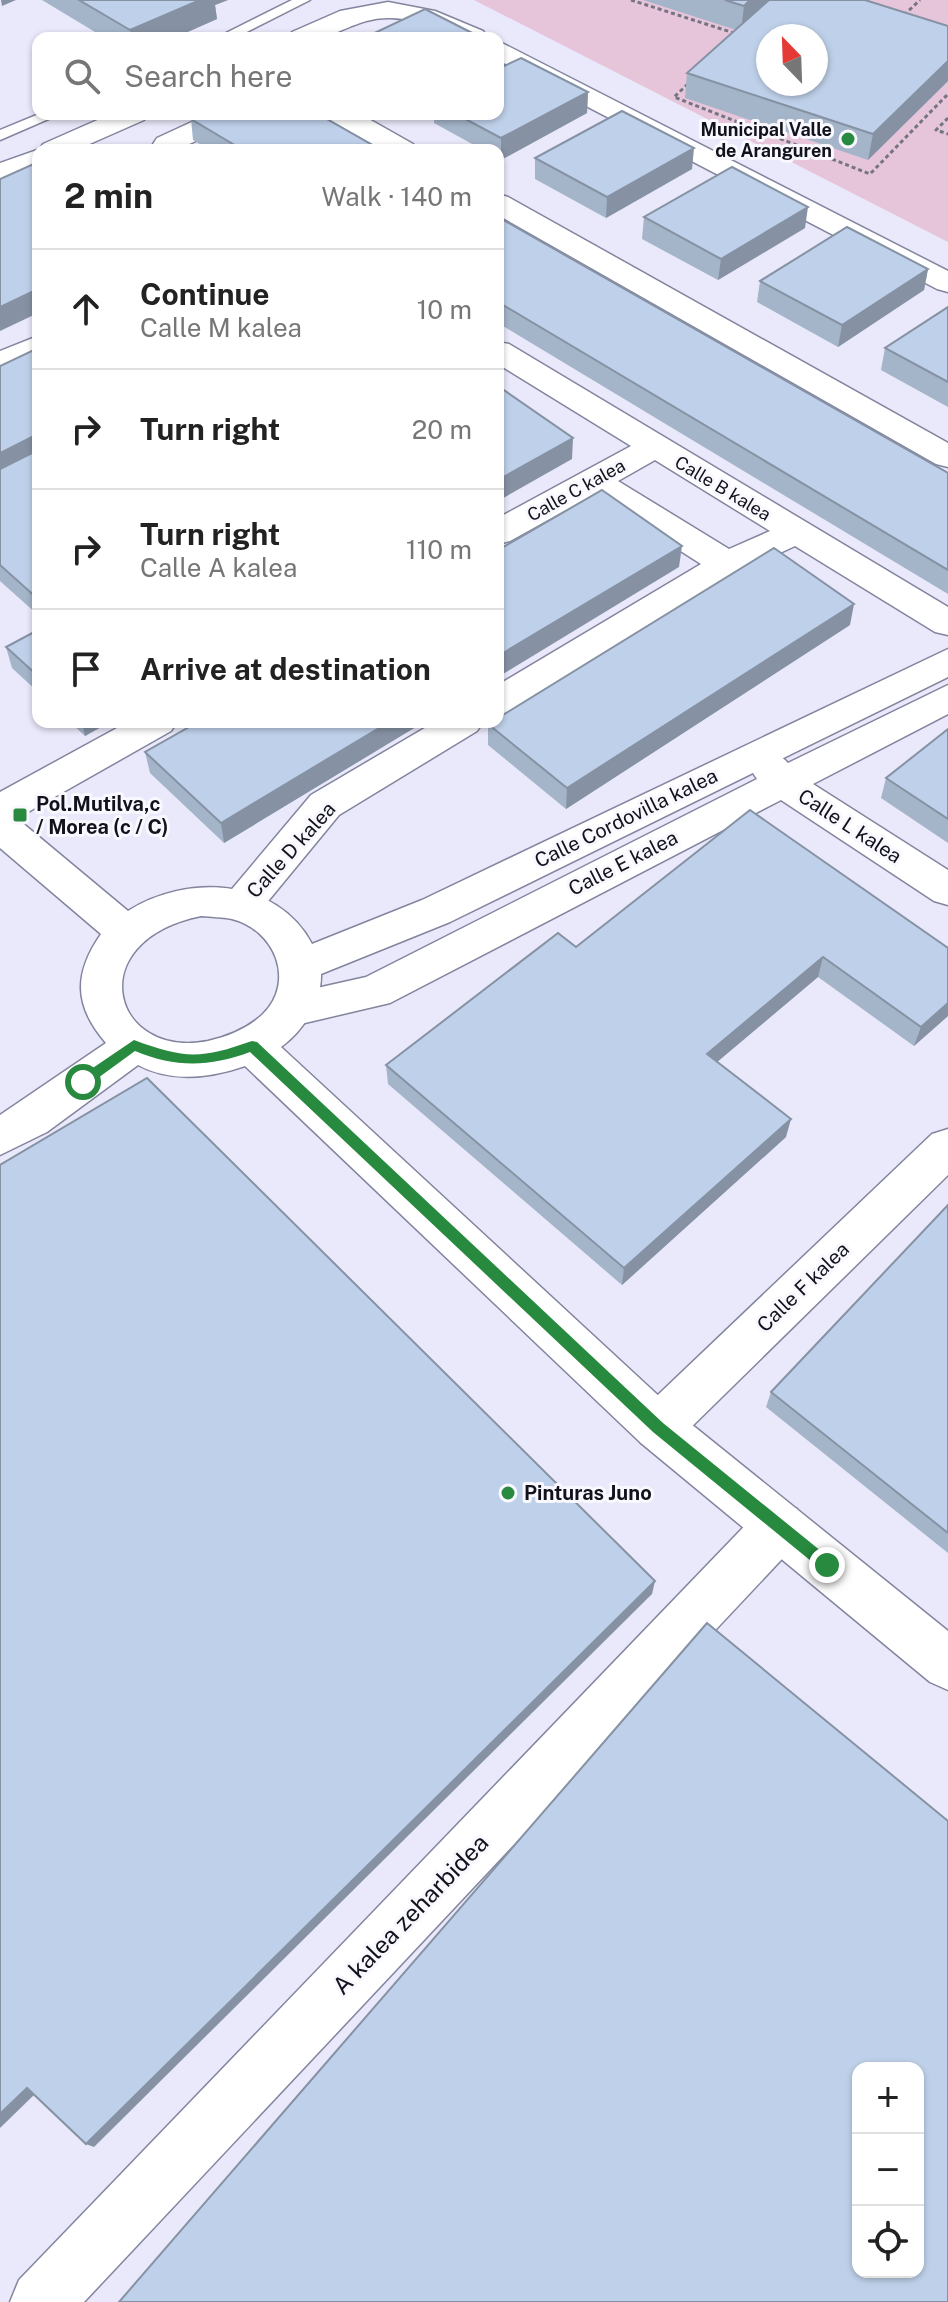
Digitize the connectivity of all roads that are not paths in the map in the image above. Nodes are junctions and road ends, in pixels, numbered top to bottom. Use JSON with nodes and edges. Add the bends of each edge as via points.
{"nodes":[{"id":1,"x":303,"y":0,"type":"edge"},
{"id":2,"x":236,"y":32,"type":"edge"},
{"id":3,"x":314,"y":32,"type":"edge"},
{"id":4,"x":463,"y":32,"type":"edge"},
{"id":5,"x":504,"y":52,"type":"edge"},
{"id":6,"x":37,"y":120,"type":"edge"},
{"id":7,"x":120,"y":120,"type":"edge"},
{"id":8,"x":219,"y":120,"type":"edge"},
{"id":9,"x":350,"y":120,"type":"edge"},
{"id":10,"x":0,"y":135,"type":"edge"},
{"id":11,"x":66,"y":144,"type":"edge"},
{"id":12,"x":167,"y":144,"type":"edge"},
{"id":13,"x":392,"y":144,"type":"edge"},
{"id":14,"x":32,"y":160,"type":"edge"},
{"id":15,"x":0,"y":174,"type":"edge"},
{"id":16,"x":504,"y":206,"type":"edge"},
{"id":17,"x":948,"y":283,"type":"edge"},
{"id":18,"x":32,"y":348,"type":"edge"},
{"id":19,"x":504,"y":355,"type":"edge"},
{"id":20,"x":0,"y":363,"type":"edge"},
{"id":21,"x":654,"y":447,"type":"junction"},
{"id":22,"x":948,"y":457,"type":"edge"},
{"id":23,"x":593,"y":480,"type":"junction"},
{"id":24,"x":504,"y":530,"type":"edge"},
{"id":25,"x":796,"y":532,"type":"junction"},
{"id":26,"x":727,"y":564,"type":"junction"},
{"id":27,"x":948,"y":623,"type":"edge"},
{"id":28,"x":948,"y":662,"type":"edge"},
{"id":29,"x":504,"y":698,"type":"edge"},
{"id":30,"x":948,"y":698,"type":"edge"},
{"id":31,"x":147,"y":728,"type":"edge"},
{"id":32,"x":454,"y":728,"type":"edge"},
{"id":33,"x":770,"y":768,"type":"junction"},
{"id":34,"x":0,"y":810,"type":"edge"},
{"id":35,"x":0,"y":826,"type":"edge"},
{"id":36,"x":948,"y":890,"type":"edge"},
{"id":37,"x":241,"y":906,"type":"junction"},
{"id":38,"x":126,"y":932,"type":"junction"},
{"id":39,"x":301,"y":965,"type":"junction"},
{"id":40,"x":292,"y":1009,"type":"junction"},
{"id":41,"x":134,"y":1045,"type":"junction"},
{"id":42,"x":252,"y":1046,"type":"junction"},
{"id":43,"x":0,"y":1137,"type":"edge"},
{"id":44,"x":948,"y":1147,"type":"edge"},
{"id":45,"x":658,"y":1427,"type":"junction"},
{"id":46,"x":779,"y":1526,"type":"junction"},
{"id":47,"x":948,"y":1664,"type":"edge"},
{"id":48,"x":41,"y":2302,"type":"edge"}],
"edges":[{"from":1,"to":2,"type":"lane"},
{"from":3,"to":4,"type":"street","via":[[345,17],[384,8],[414,10]]},
{"from":5,"to":17,"type":"street"},
{"from":6,"to":10,"type":"lane"},
{"from":7,"to":11,"type":"street"},
{"from":8,"to":12,"type":"street"},
{"from":9,"to":13,"type":"street"},
{"from":14,"to":15,"type":"street"},
{"from":16,"to":22,"type":"street"},
{"from":18,"to":20,"type":"street"},
{"from":19,"to":21,"type":"street","name":"Calle B kalea"},
{"from":21,"to":23,"type":"street","name":"Calle C kalea"},
{"from":21,"to":25,"type":"street","name":"Calle B kalea"},
{"from":23,"to":24,"type":"street","name":"Calle C kalea"},
{"from":23,"to":26,"type":"street"},
{"from":25,"to":26,"type":"street"},
{"from":25,"to":27,"type":"street","name":"Calle B kalea"},
{"from":26,"to":29,"type":"street"},
{"from":28,"to":33,"type":"street","name":"Calle Cordovilla kalea"},
{"from":30,"to":33,"type":"street","name":"Calle E kalea"},
{"from":31,"to":34,"type":"street"},
{"from":32,"to":37,"type":"street","name":"Calle D kalea","via":[[325,805]]},
{"from":33,"to":36,"type":"street","name":"Calle L kalea"},
{"from":33,"to":39,"type":"street","name":"Calle Cordovilla kalea"},
{"from":33,"to":40,"type":"street","name":"Calle E kalea","via":[[375,991]]},
{"from":35,"to":38,"type":"street"},
{"from":37,"to":38,"type":"street","via":[[201,901],[160,911]]},
{"from":37,"to":39,"type":"street","via":[[270,919],[291,939]]},
{"from":38,"to":41,"type":"street","via":[[108,954],[99,979],[100,1004],[113,1027]]},
{"from":39,"to":40,"type":"street","via":[[301,988]]},
{"from":40,"to":42,"type":"street"},
{"from":41,"to":42,"type":"street","via":[[161,1057],[191,1061]]},
{"from":41,"to":43,"type":"street"},
{"from":42,"to":45,"type":"street"},
{"from":44,"to":45,"type":"street","name":"Calle F kalea"},
{"from":45,"to":46,"type":"street"},
{"from":46,"to":47,"type":"street"},
{"from":46,"to":48,"type":"street","name":"A kalea zeharbidea"}]}
